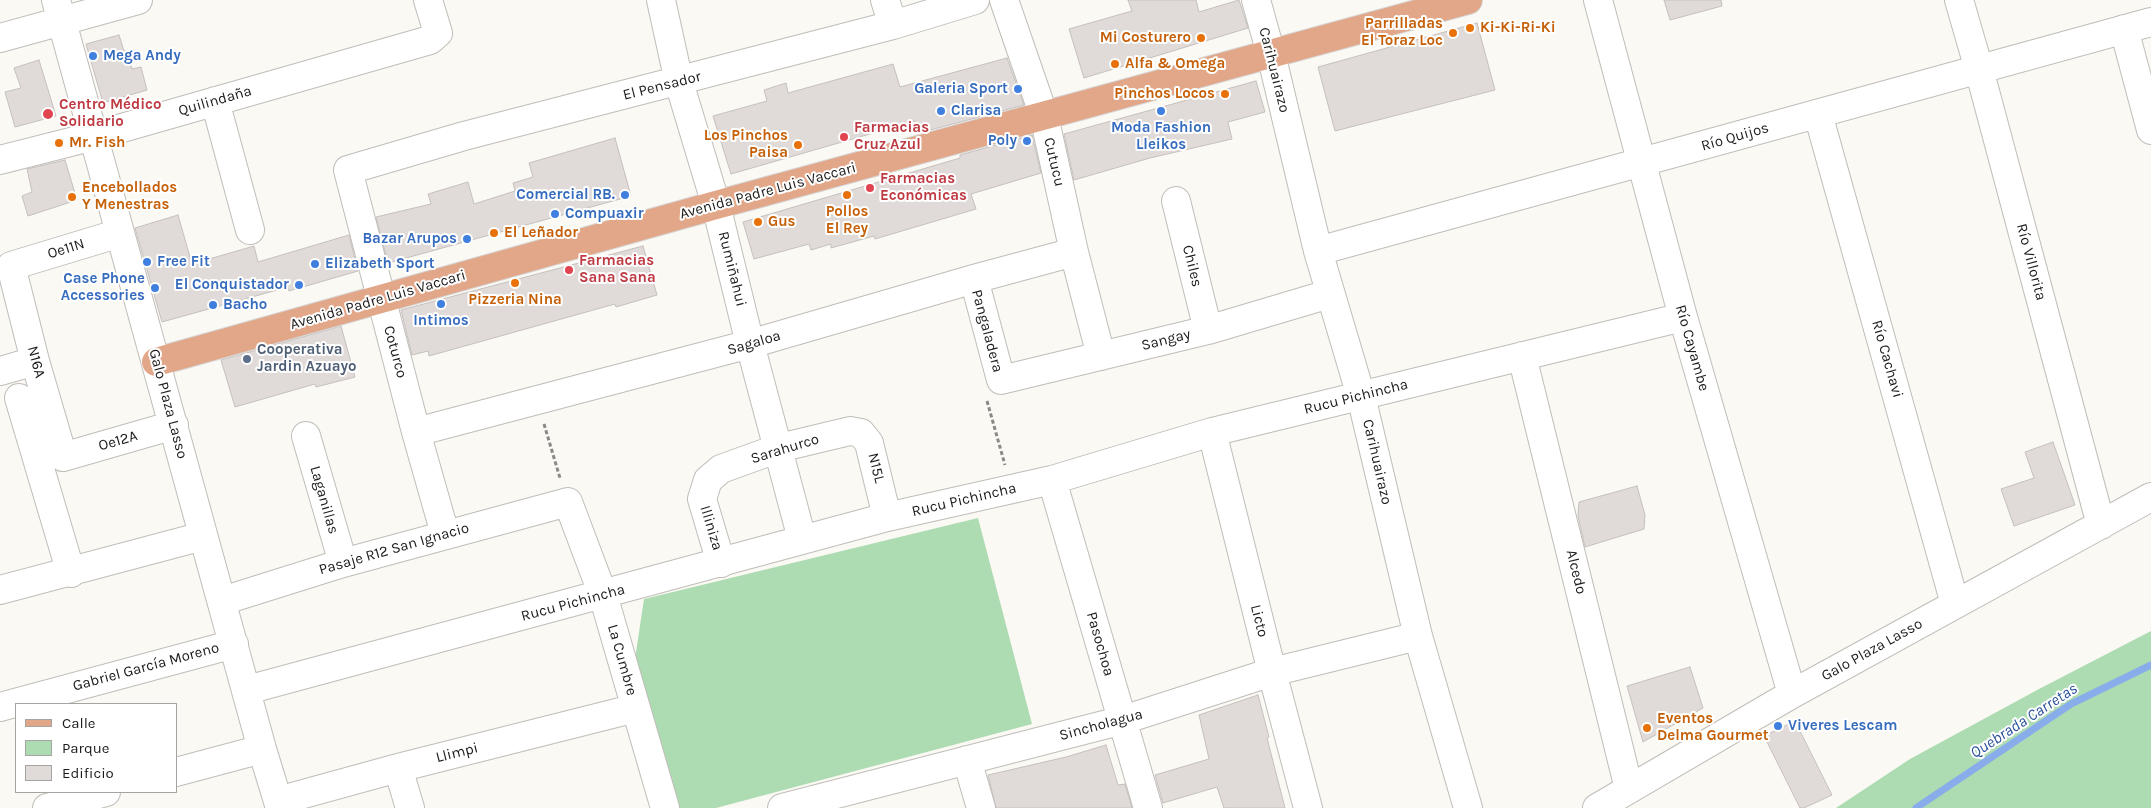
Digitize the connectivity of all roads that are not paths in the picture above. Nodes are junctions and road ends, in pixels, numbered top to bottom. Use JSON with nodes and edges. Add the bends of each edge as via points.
{"nodes":[{"id":1,"x":138,"y":0,"type":"edge"},
{"id":2,"x":428,"y":0,"type":"edge"},
{"id":3,"x":661,"y":0,"type":"edge"},
{"id":4,"x":975,"y":0,"type":"edge"},
{"id":5,"x":1004,"y":0,"type":"edge"},
{"id":6,"x":1256,"y":0,"type":"edge"},
{"id":7,"x":1468,"y":0,"type":"edge"},
{"id":8,"x":1598,"y":0,"type":"edge"},
{"id":9,"x":1959,"y":0,"type":"edge"},
{"id":10,"x":59,"y":11,"type":"edge"},
{"id":11,"x":889,"y":12,"type":"edge"},
{"id":12,"x":2151,"y":22,"type":"edge"},
{"id":13,"x":2124,"y":29,"type":"junction"},
{"id":14,"x":0,"y":38,"type":"edge"},
{"id":15,"x":1271,"y":54,"type":"junction"},
{"id":16,"x":1979,"y":69,"type":"junction"},
{"id":17,"x":679,"y":82,"type":"junction"},
{"id":18,"x":215,"y":101,"type":"junction"},
{"id":19,"x":1818,"y":114,"type":"junction"},
{"id":20,"x":1044,"y":116,"type":"junction"},
{"id":21,"x":2151,"y":130,"type":"edge"},
{"id":22,"x":94,"y":136,"type":"junction"},
{"id":23,"x":0,"y":160,"type":"edge"},
{"id":24,"x":1642,"y":162,"type":"junction"},
{"id":25,"x":348,"y":170,"type":"joint"},
{"id":26,"x":1176,"y":201,"type":"dead end"},
{"id":27,"x":716,"y":205,"type":"junction"},
{"id":28,"x":250,"y":230,"type":"dead end"},
{"id":29,"x":120,"y":233,"type":"junction"},
{"id":30,"x":1073,"y":244,"type":"junction"},
{"id":31,"x":1318,"y":252,"type":"junction"},
{"id":32,"x":11,"y":266,"type":"joint"},
{"id":33,"x":974,"y":279,"type":"junction"},
{"id":34,"x":1329,"y":294,"type":"junction"},
{"id":35,"x":381,"y":299,"type":"junction"},
{"id":36,"x":1683,"y":316,"type":"junction"},
{"id":37,"x":1208,"y":330,"type":"junction"},
{"id":38,"x":750,"y":344,"type":"junction"},
{"id":39,"x":1101,"y":356,"type":"junction"},
{"id":40,"x":1522,"y":356,"type":"junction"},
{"id":41,"x":35,"y":361,"type":"junction"},
{"id":42,"x":156,"y":362,"type":"junction"},
{"id":43,"x":0,"y":371,"type":"edge"},
{"id":44,"x":1001,"y":380,"type":"joint"},
{"id":45,"x":1361,"y":396,"type":"junction"},
{"id":46,"x":19,"y":398,"type":"dead end"},
{"id":47,"x":174,"y":424,"type":"junction"},
{"id":48,"x":850,"y":430,"type":"joint"},
{"id":49,"x":416,"y":432,"type":"junction"},
{"id":50,"x":1212,"y":432,"type":"junction"},
{"id":51,"x":306,"y":436,"type":"dead end"},
{"id":52,"x":779,"y":448,"type":"junction"},
{"id":53,"x":63,"y":457,"type":"joint"},
{"id":54,"x":721,"y":470,"type":"joint"},
{"id":55,"x":1052,"y":480,"type":"junction"},
{"id":56,"x":2151,"y":497,"type":"edge"},
{"id":57,"x":568,"y":502,"type":"joint"},
{"id":58,"x":887,"y":517,"type":"junction"},
{"id":59,"x":2101,"y":525,"type":"junction"},
{"id":60,"x":445,"y":534,"type":"junction"},
{"id":61,"x":203,"y":536,"type":"junction"},
{"id":62,"x":802,"y":539,"type":"junction"},
{"id":63,"x":343,"y":563,"type":"junction"},
{"id":64,"x":721,"y":563,"type":"junction"},
{"id":65,"x":71,"y":573,"type":"junction"},
{"id":66,"x":0,"y":590,"type":"edge"},
{"id":67,"x":603,"y":595,"type":"junction"},
{"id":68,"x":222,"y":601,"type":"junction"},
{"id":69,"x":1955,"y":604,"type":"junction"},
{"id":70,"x":1418,"y":636,"type":"junction"},
{"id":71,"x":234,"y":644,"type":"junction"},
{"id":72,"x":1272,"y":672,"type":"junction"},
{"id":73,"x":247,"y":690,"type":"junction"},
{"id":74,"x":1792,"y":694,"type":"junction"},
{"id":75,"x":0,"y":707,"type":"edge"},
{"id":76,"x":636,"y":708,"type":"junction"},
{"id":77,"x":1123,"y":720,"type":"junction"},
{"id":78,"x":262,"y":749,"type":"junction"},
{"id":79,"x":967,"y":760,"type":"junction"},
{"id":80,"x":398,"y":768,"type":"junction"},
{"id":81,"x":178,"y":771,"type":"edge"},
{"id":82,"x":1629,"y":789,"type":"junction"},
{"id":83,"x":102,"y":793,"type":"edge"},
{"id":84,"x":817,"y":803,"type":"edge"},
{"id":85,"x":279,"y":804,"type":"edge"},
{"id":86,"x":46,"y":808,"type":"edge"},
{"id":87,"x":410,"y":808,"type":"edge"},
{"id":88,"x":665,"y":808,"type":"edge"},
{"id":89,"x":782,"y":808,"type":"edge"},
{"id":90,"x":981,"y":808,"type":"edge"},
{"id":91,"x":1148,"y":808,"type":"edge"},
{"id":92,"x":1308,"y":808,"type":"edge"},
{"id":93,"x":1468,"y":808,"type":"edge"},
{"id":94,"x":1597,"y":808,"type":"edge"}],
"edges":[{"from":1,"to":10,"type":"street"},
{"from":2,"to":18,"type":"street","name":"Quilindaña","via":[[438,33],[430,40]]},
{"from":3,"to":17,"type":"street","name":"Rumiñahui"},
{"from":4,"to":11,"type":"street","name":"El Pensador"},
{"from":5,"to":20,"type":"street","name":"Cutucu"},
{"from":6,"to":15,"type":"street","name":"Carihuairazo"},
{"from":7,"to":15,"type":"main road","name":"Avenida Padre Luis Vaccari"},
{"from":8,"to":24,"type":"street","name":"Río Cayambe"},
{"from":9,"to":16,"type":"street","name":"Río Villorita"},
{"from":10,"to":14,"type":"street"},
{"from":10,"to":22,"type":"street","name":"Galo Plaza Lasso"},
{"from":11,"to":17,"type":"street","name":"El Pensador"},
{"from":12,"to":13,"type":"street","name":"Río Quijos"},
{"from":13,"to":16,"type":"street","name":"Río Quijos"},
{"from":13,"to":21,"type":"street"},
{"from":15,"to":20,"type":"main road","name":"Avenida Padre Luis Vaccari"},
{"from":15,"to":31,"type":"street","name":"Carihuairazo"},
{"from":16,"to":19,"type":"street","name":"Río Quijos"},
{"from":16,"to":59,"type":"street","name":"Río Villorita"},
{"from":17,"to":25,"type":"street","name":"El Pensador","via":[[464,136]]},
{"from":17,"to":27,"type":"street","name":"Rumiñahui"},
{"from":18,"to":22,"type":"street","name":"Quilindaña"},
{"from":18,"to":28,"type":"street"},
{"from":19,"to":24,"type":"street","name":"Río Quijos"},
{"from":19,"to":69,"type":"street","name":"Río Cachavi"},
{"from":20,"to":27,"type":"main road","name":"Avenida Padre Luis Vaccari"},
{"from":20,"to":30,"type":"street","name":"Cutucu"},
{"from":22,"to":23,"type":"street","name":"Quilindaña"},
{"from":22,"to":29,"type":"street","name":"Galo Plaza Lasso"},
{"from":24,"to":31,"type":"street","name":"Río Quijos"},
{"from":24,"to":36,"type":"street","name":"Río Cayambe"},
{"from":25,"to":35,"type":"street","name":"Coturco"},
{"from":26,"to":37,"type":"street","name":"Chiles"},
{"from":27,"to":35,"type":"main road","name":"Avenida Padre Luis Vaccari"},
{"from":27,"to":38,"type":"street","name":"Rumiñahui"},
{"from":29,"to":32,"type":"street","name":"Oe11N"},
{"from":29,"to":42,"type":"street","name":"Galo Plaza Lasso"},
{"from":30,"to":33,"type":"street","name":"Sagaloa"},
{"from":30,"to":39,"type":"street","name":"Cutucu"},
{"from":31,"to":34,"type":"street","name":"Carihuairazo"},
{"from":32,"to":41,"type":"street","name":"N16A"},
{"from":33,"to":38,"type":"street","name":"Sagaloa"},
{"from":33,"to":44,"type":"street","name":"Pangaladera"},
{"from":34,"to":37,"type":"street","name":"Sangay"},
{"from":34,"to":45,"type":"street","name":"Carihuairazo"},
{"from":35,"to":42,"type":"main road","name":"Avenida Padre Luis Vaccari"},
{"from":35,"to":49,"type":"street","name":"Coturco"},
{"from":36,"to":40,"type":"street","name":"Rucu Pichincha"},
{"from":36,"to":74,"type":"street","name":"Río Cayambe"},
{"from":37,"to":39,"type":"street","name":"Sangay"},
{"from":38,"to":49,"type":"street","name":"Sagaloa"},
{"from":38,"to":52,"type":"street","name":"Rumiñahui"},
{"from":39,"to":44,"type":"street","name":"Sangay"},
{"from":40,"to":45,"type":"street","name":"Rucu Pichincha"},
{"from":40,"to":82,"type":"street","name":"Alcedo"},
{"from":41,"to":43,"type":"street"},
{"from":41,"to":53,"type":"street","name":"N16A"},
{"from":42,"to":47,"type":"street","name":"Galo Plaza Lasso"},
{"from":45,"to":50,"type":"street","name":"Rucu Pichincha"},
{"from":45,"to":70,"type":"street","name":"Carihuairazo"},
{"from":46,"to":65,"type":"street"},
{"from":47,"to":53,"type":"street","name":"Oe12A"},
{"from":47,"to":61,"type":"street","name":"Galo Plaza Lasso"},
{"from":48,"to":52,"type":"street","name":"Sarahurco"},
{"from":48,"to":58,"type":"street","name":"N15L","via":[[861,433],[869,443]]},
{"from":49,"to":60,"type":"street","name":"Coturco"},
{"from":50,"to":55,"type":"street","name":"Rucu Pichincha"},
{"from":50,"to":72,"type":"street","name":"Licto"},
{"from":51,"to":63,"type":"street","name":"Laganillas"},
{"from":52,"to":54,"type":"street","name":"Sarahurco"},
{"from":52,"to":62,"type":"street","name":"Rumiñahui"},
{"from":54,"to":64,"type":"street","name":"Illiniza","via":[[708,480],[702,499]]},
{"from":55,"to":58,"type":"street","name":"Rucu Pichincha"},
{"from":55,"to":77,"type":"street","name":"Pasochoa"},
{"from":56,"to":59,"type":"street","name":"Galo Plaza Lasso"},
{"from":57,"to":60,"type":"street","name":"Pasaje R12 San Ignacio"},
{"from":57,"to":67,"type":"street","name":"La Cumbre"},
{"from":58,"to":62,"type":"street","name":"Rucu Pichincha"},
{"from":59,"to":69,"type":"street","name":"Galo Plaza Lasso"},
{"from":60,"to":63,"type":"street","name":"Pasaje R12 San Ignacio"},
{"from":61,"to":65,"type":"street"},
{"from":61,"to":68,"type":"street","name":"Galo Plaza Lasso"},
{"from":62,"to":64,"type":"street","name":"Rucu Pichincha"},
{"from":63,"to":68,"type":"street","name":"Pasaje R12 San Ignacio"},
{"from":64,"to":67,"type":"street","name":"Rucu Pichincha"},
{"from":65,"to":66,"type":"street"},
{"from":67,"to":73,"type":"street","name":"Rucu Pichincha"},
{"from":67,"to":76,"type":"street","name":"La Cumbre"},
{"from":68,"to":71,"type":"street","name":"Galo Plaza Lasso"},
{"from":69,"to":74,"type":"street","name":"Galo Plaza Lasso"},
{"from":70,"to":72,"type":"street","name":"Sincholagua"},
{"from":70,"to":93,"type":"street","name":"Carihuairazo"},
{"from":71,"to":73,"type":"street","name":"Galo Plaza Lasso"},
{"from":71,"to":75,"type":"street","name":"Gabriel García Moreno"},
{"from":72,"to":77,"type":"street","name":"Sincholagua"},
{"from":72,"to":92,"type":"street","name":"Licto"},
{"from":73,"to":78,"type":"street","name":"Galo Plaza Lasso"},
{"from":74,"to":82,"type":"street","name":"Galo Plaza Lasso"},
{"from":76,"to":80,"type":"street","name":"Llimpi"},
{"from":76,"to":88,"type":"street","name":"La Cumbre"},
{"from":77,"to":79,"type":"street","name":"Sincholagua"},
{"from":77,"to":91,"type":"street","name":"Pasochoa"},
{"from":78,"to":81,"type":"street"},
{"from":78,"to":85,"type":"street","name":"Galo Plaza Lasso"},
{"from":79,"to":84,"type":"street","name":"Sincholagua"},
{"from":79,"to":90,"type":"street"},
{"from":80,"to":85,"type":"street","name":"Llimpi"},
{"from":80,"to":87,"type":"street"},
{"from":82,"to":94,"type":"street","name":"Galo Plaza Lasso"},
{"from":83,"to":86,"type":"street"},
{"from":84,"to":89,"type":"street","name":"Sincholagua"}]}
